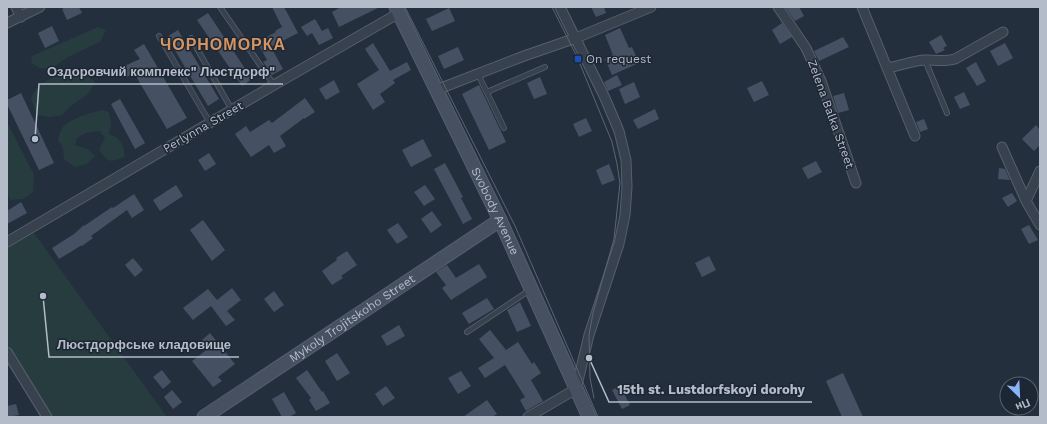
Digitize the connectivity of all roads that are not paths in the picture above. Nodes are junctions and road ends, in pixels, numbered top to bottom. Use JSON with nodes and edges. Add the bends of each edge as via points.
{"nodes":[{"id":1,"x":16,"y":7,"type":"edge"},
{"id":2,"x":40,"y":7,"type":"edge"},
{"id":3,"x":220,"y":7,"type":"edge"},
{"id":4,"x":560,"y":7,"type":"edge"},
{"id":5,"x":651,"y":7,"type":"edge"},
{"id":6,"x":778,"y":7,"type":"edge"},
{"id":7,"x":862,"y":7,"type":"edge"},
{"id":8,"x":397,"y":10,"type":"edge"},
{"id":9,"x":20,"y":17,"type":"junction"},
{"id":10,"x":7,"y":23,"type":"edge"},
{"id":11,"x":1003,"y":32,"type":"dead end"},
{"id":12,"x":159,"y":36,"type":"dead end"},
{"id":13,"x":191,"y":38,"type":"dead end"},
{"id":14,"x":576,"y":38,"type":"junction"},
{"id":15,"x":925,"y":60,"type":"junction"},
{"id":16,"x":545,"y":67,"type":"dead end"},
{"id":17,"x":887,"y":68,"type":"junction"},
{"id":18,"x":478,"y":74,"type":"junction"},
{"id":19,"x":274,"y":85,"type":"junction"},
{"id":20,"x":436,"y":90,"type":"junction"},
{"id":21,"x":487,"y":92,"type":"junction"},
{"id":22,"x":232,"y":110,"type":"junction"},
{"id":23,"x":947,"y":113,"type":"dead end"},
{"id":24,"x":210,"y":123,"type":"junction"},
{"id":25,"x":504,"y":128,"type":"dead end"},
{"id":26,"x":915,"y":136,"type":"dead end"},
{"id":27,"x":1002,"y":147,"type":"dead end"},
{"id":28,"x":1040,"y":171,"type":"edge"},
{"id":29,"x":856,"y":183,"type":"dead end"},
{"id":30,"x":1026,"y":201,"type":"junction"},
{"id":31,"x":500,"y":220,"type":"junction"},
{"id":32,"x":1040,"y":226,"type":"edge"},
{"id":33,"x":7,"y":242,"type":"edge"},
{"id":34,"x":531,"y":290,"type":"junction"},
{"id":35,"x":467,"y":332,"type":"dead end"},
{"id":36,"x":7,"y":352,"type":"edge"},
{"id":37,"x":576,"y":389,"type":"junction"},
{"id":38,"x":47,"y":417,"type":"edge"},
{"id":39,"x":204,"y":417,"type":"edge"},
{"id":40,"x":528,"y":417,"type":"edge"},
{"id":41,"x":589,"y":417,"type":"edge"}],
"edges":[{"from":1,"to":9,"type":"street"},
{"from":2,"to":9,"type":"street"},
{"from":3,"to":19,"type":"lane"},
{"from":4,"to":14,"type":"street"},
{"from":5,"to":14,"type":"street"},
{"from":6,"to":29,"type":"street","name":"Zelena Balka Street","via":[[806,48],[821,82]]},
{"from":7,"to":17,"type":"street"},
{"from":8,"to":19,"type":"street","name":"Perlynna Street"},
{"from":8,"to":20,"type":"street","name":"Svobody Avenue"},
{"from":9,"to":10,"type":"street"},
{"from":11,"to":15,"type":"street","via":[[956,60]]},
{"from":12,"to":24,"type":"lane"},
{"from":13,"to":22,"type":"lane"},
{"from":14,"to":18,"type":"street"},
{"from":14,"to":37,"type":"street","via":[[619,131],[626,160],[627,188],[619,244],[589,334]]},
{"from":15,"to":17,"type":"street"},
{"from":15,"to":23,"type":"lane"},
{"from":16,"to":21,"type":"lane"},
{"from":17,"to":26,"type":"street"},
{"from":18,"to":20,"type":"street"},
{"from":18,"to":21,"type":"lane"},
{"from":19,"to":22,"type":"street","name":"Perlynna Street"},
{"from":20,"to":31,"type":"street","name":"Svobody Avenue"},
{"from":21,"to":25,"type":"lane"},
{"from":22,"to":24,"type":"street","name":"Perlynna Street"},
{"from":24,"to":33,"type":"street","name":"Perlynna Street"},
{"from":27,"to":30,"type":"street"},
{"from":28,"to":30,"type":"street"},
{"from":30,"to":32,"type":"street"},
{"from":31,"to":34,"type":"street","name":"Svobody Avenue"},
{"from":31,"to":39,"type":"street","name":"Mykoly Trojitskoho Street"},
{"from":34,"to":35,"type":"lane"},
{"from":34,"to":37,"type":"street","name":"Svobody Avenue"},
{"from":36,"to":38,"type":"street"},
{"from":37,"to":40,"type":"street"},
{"from":37,"to":41,"type":"street","name":"Svobody Avenue"}]}
